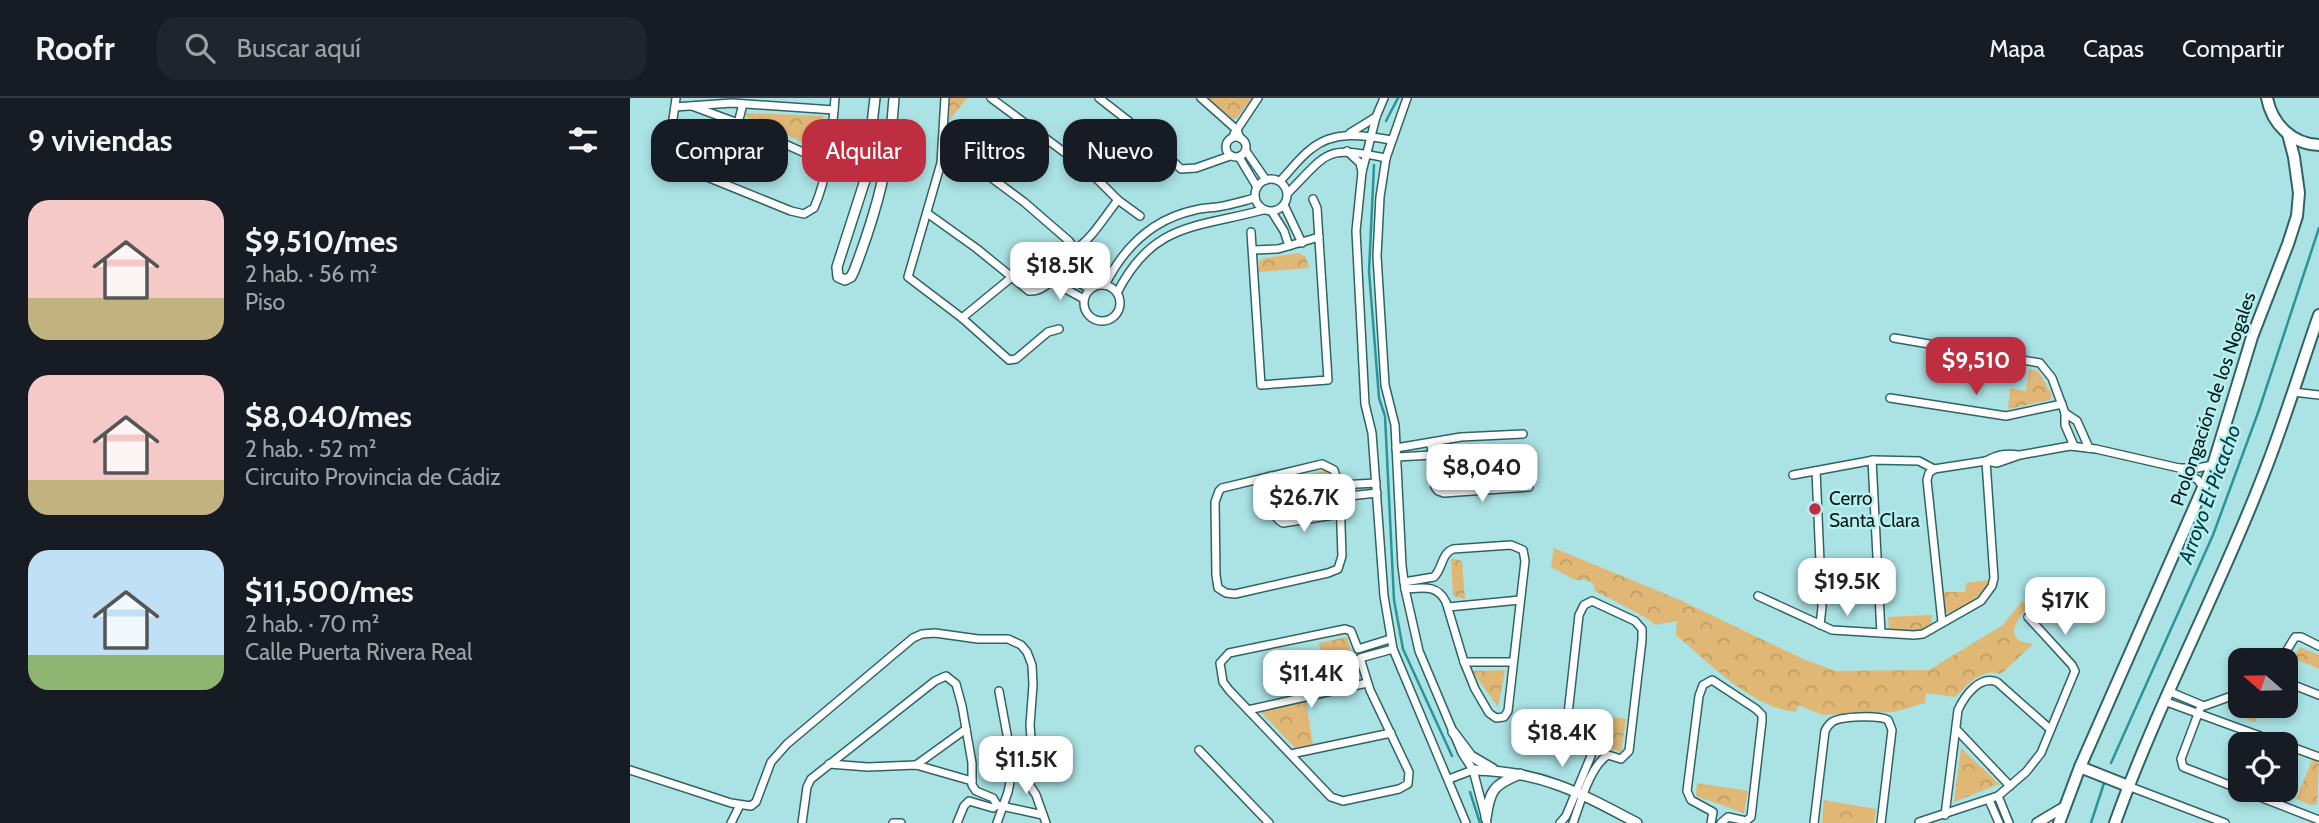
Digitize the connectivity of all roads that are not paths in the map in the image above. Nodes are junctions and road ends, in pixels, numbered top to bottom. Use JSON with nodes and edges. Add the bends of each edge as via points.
{"nodes":[{"id":1,"x":835,"y":98,"type":"edge"},
{"id":2,"x":875,"y":98,"type":"edge"},
{"id":3,"x":894,"y":98,"type":"edge"},
{"id":4,"x":945,"y":98,"type":"edge"},
{"id":5,"x":991,"y":98,"type":"edge"},
{"id":6,"x":1098,"y":98,"type":"edge"},
{"id":7,"x":1201,"y":98,"type":"edge"},
{"id":8,"x":1258,"y":98,"type":"edge"},
{"id":9,"x":1384,"y":98,"type":"edge"},
{"id":10,"x":1407,"y":98,"type":"edge"},
{"id":11,"x":2267,"y":98,"type":"edge"},
{"id":12,"x":675,"y":102,"type":"edge"},
{"id":13,"x":743,"y":104,"type":"junction"},
{"id":14,"x":691,"y":106,"type":"junction"},
{"id":15,"x":834,"y":110,"type":"junction"},
{"id":16,"x":1376,"y":117,"type":"junction"},
{"id":17,"x":725,"y":119,"type":"edge"},
{"id":18,"x":739,"y":119,"type":"edge"},
{"id":19,"x":833,"y":119,"type":"edge"},
{"id":20,"x":873,"y":119,"type":"edge"},
{"id":21,"x":892,"y":119,"type":"edge"},
{"id":22,"x":944,"y":119,"type":"edge"},
{"id":23,"x":2288,"y":134,"type":"junction"},
{"id":24,"x":1236,"y":135,"type":"junction"},
{"id":25,"x":1347,"y":135,"type":"junction"},
{"id":26,"x":1371,"y":137,"type":"junction"},
{"id":27,"x":1391,"y":140,"type":"junction"},
{"id":28,"x":1321,"y":142,"type":"junction"},
{"id":29,"x":2319,"y":145,"type":"edge"},
{"id":30,"x":1246,"y":151,"type":"junction"},
{"id":31,"x":1346,"y":151,"type":"junction"},
{"id":32,"x":1228,"y":153,"type":"junction"},
{"id":33,"x":1367,"y":154,"type":"junction"},
{"id":34,"x":1328,"y":155,"type":"junction"},
{"id":35,"x":1239,"y":158,"type":"junction"},
{"id":36,"x":1386,"y":158,"type":"junction"},
{"id":37,"x":940,"y":167,"type":"edge"},
{"id":38,"x":1362,"y":172,"type":"junction"},
{"id":39,"x":1266,"y":180,"type":"junction"},
{"id":40,"x":1280,"y":181,"type":"junction"},
{"id":41,"x":822,"y":182,"type":"edge"},
{"id":42,"x":864,"y":182,"type":"edge"},
{"id":43,"x":883,"y":182,"type":"edge"},
{"id":44,"x":997,"y":182,"type":"edge"},
{"id":45,"x":1257,"y":187,"type":"junction"},
{"id":46,"x":1287,"y":193,"type":"junction"},
{"id":47,"x":1255,"y":198,"type":"junction"},
{"id":48,"x":1313,"y":199,"type":"dead end"},
{"id":49,"x":1118,"y":200,"type":"junction"},
{"id":50,"x":1284,"y":205,"type":"junction"},
{"id":51,"x":1268,"y":211,"type":"junction"},
{"id":52,"x":927,"y":213,"type":"junction"},
{"id":53,"x":1140,"y":216,"type":"dead end"},
{"id":54,"x":1251,"y":232,"type":"dead end"},
{"id":55,"x":1319,"y":237,"type":"junction"},
{"id":56,"x":1302,"y":243,"type":"junction"},
{"id":57,"x":1289,"y":246,"type":"junction"},
{"id":58,"x":1074,"y":249,"type":"junction"},
{"id":59,"x":1253,"y":250,"type":"junction"},
{"id":60,"x":1057,"y":271,"type":"junction"},
{"id":61,"x":1012,"y":277,"type":"junction"},
{"id":62,"x":1051,"y":281,"type":"junction"},
{"id":63,"x":1105,"y":285,"type":"junction"},
{"id":64,"x":1090,"y":289,"type":"junction"},
{"id":65,"x":1117,"y":293,"type":"junction"},
{"id":66,"x":1084,"y":299,"type":"junction"},
{"id":67,"x":2319,"y":315,"type":"edge"},
{"id":68,"x":962,"y":318,"type":"junction"},
{"id":69,"x":1059,"y":329,"type":"dead end"},
{"id":70,"x":1894,"y":338,"type":"dead end"},
{"id":71,"x":2293,"y":392,"type":"junction"},
{"id":72,"x":2319,"y":395,"type":"edge"},
{"id":73,"x":1891,"y":398,"type":"dead end"},
{"id":74,"x":2062,"y":404,"type":"junction"},
{"id":75,"x":2065,"y":413,"type":"junction"},
{"id":76,"x":1523,"y":434,"type":"dead end"},
{"id":77,"x":1431,"y":444,"type":"junction"},
{"id":78,"x":2074,"y":446,"type":"junction"},
{"id":79,"x":1396,"y":448,"type":"junction"},
{"id":80,"x":2089,"y":448,"type":"junction"},
{"id":81,"x":1432,"y":455,"type":"junction"},
{"id":82,"x":1397,"y":457,"type":"junction"},
{"id":83,"x":1872,"y":460,"type":"junction"},
{"id":84,"x":1986,"y":461,"type":"junction"},
{"id":85,"x":2213,"y":465,"type":"junction"},
{"id":86,"x":2179,"y":468,"type":"junction"},
{"id":87,"x":1934,"y":470,"type":"junction"},
{"id":88,"x":1816,"y":471,"type":"junction"},
{"id":89,"x":1271,"y":475,"type":"junction"},
{"id":90,"x":1793,"y":475,"type":"dead end"},
{"id":91,"x":1376,"y":482,"type":"junction"},
{"id":92,"x":1339,"y":485,"type":"junction"},
{"id":93,"x":1529,"y":487,"type":"dead end"},
{"id":94,"x":2203,"y":488,"type":"junction"},
{"id":95,"x":1377,"y":493,"type":"junction"},
{"id":96,"x":1340,"y":497,"type":"junction"},
{"id":97,"x":1340,"y":514,"type":"junction"},
{"id":98,"x":1405,"y":585,"type":"junction"},
{"id":99,"x":1759,"y":596,"type":"dead end"},
{"id":100,"x":1520,"y":600,"type":"junction"},
{"id":101,"x":1448,"y":607,"type":"junction"},
{"id":102,"x":2028,"y":617,"type":"dead end"},
{"id":103,"x":1942,"y":622,"type":"junction"},
{"id":104,"x":1820,"y":625,"type":"junction"},
{"id":105,"x":1881,"y":633,"type":"junction"},
{"id":106,"x":1390,"y":639,"type":"junction"},
{"id":107,"x":2319,"y":646,"type":"edge"},
{"id":108,"x":2288,"y":648,"type":"edge"},
{"id":109,"x":1393,"y":649,"type":"junction"},
{"id":110,"x":1359,"y":654,"type":"junction"},
{"id":111,"x":1464,"y":662,"type":"junction"},
{"id":112,"x":1512,"y":662,"type":"junction"},
{"id":113,"x":1367,"y":683,"type":"junction"},
{"id":114,"x":2298,"y":687,"type":"edge"},
{"id":115,"x":999,"y":691,"type":"dead end"},
{"id":116,"x":2319,"y":695,"type":"edge"},
{"id":117,"x":2166,"y":696,"type":"junction"},
{"id":118,"x":2228,"y":698,"type":"edge"},
{"id":119,"x":1248,"y":710,"type":"junction"},
{"id":120,"x":2200,"y":710,"type":"junction"},
{"id":121,"x":966,"y":729,"type":"junction"},
{"id":122,"x":1956,"y":729,"type":"junction"},
{"id":123,"x":2050,"y":729,"type":"junction"},
{"id":124,"x":1453,"y":732,"type":"junction"},
{"id":125,"x":2254,"y":732,"type":"edge"},
{"id":126,"x":1391,"y":733,"type":"junction"},
{"id":127,"x":2298,"y":749,"type":"edge"},
{"id":128,"x":1199,"y":750,"type":"dead end"},
{"id":129,"x":1292,"y":754,"type":"junction"},
{"id":130,"x":2319,"y":757,"type":"edge"},
{"id":131,"x":829,"y":764,"type":"junction"},
{"id":132,"x":916,"y":765,"type":"junction"},
{"id":133,"x":2080,"y":767,"type":"junction"},
{"id":134,"x":1017,"y":769,"type":"junction"},
{"id":135,"x":1473,"y":770,"type":"junction"},
{"id":136,"x":1494,"y":770,"type":"junction"},
{"id":137,"x":630,"y":771,"type":"edge"},
{"id":138,"x":1521,"y":774,"type":"junction"},
{"id":139,"x":1449,"y":779,"type":"junction"},
{"id":140,"x":971,"y":781,"type":"junction"},
{"id":141,"x":2010,"y":786,"type":"junction"},
{"id":142,"x":2128,"y":786,"type":"junction"},
{"id":143,"x":1581,"y":793,"type":"junction"},
{"id":144,"x":1998,"y":796,"type":"junction"},
{"id":145,"x":1989,"y":800,"type":"junction"},
{"id":146,"x":998,"y":803,"type":"junction"},
{"id":147,"x":740,"y":805,"type":"junction"},
{"id":148,"x":2064,"y":807,"type":"junction"},
{"id":149,"x":1945,"y":815,"type":"junction"},
{"id":150,"x":1045,"y":819,"type":"edge"},
{"id":151,"x":2319,"y":820,"type":"edge"},
{"id":152,"x":1487,"y":821,"type":"edge"},
{"id":153,"x":1919,"y":822,"type":"edge"},
{"id":154,"x":731,"y":823,"type":"edge"},
{"id":155,"x":803,"y":823,"type":"edge"},
{"id":156,"x":893,"y":823,"type":"edge"},
{"id":157,"x":901,"y":823,"type":"edge"},
{"id":158,"x":957,"y":823,"type":"edge"},
{"id":159,"x":997,"y":823,"type":"edge"},
{"id":160,"x":1269,"y":823,"type":"edge"},
{"id":161,"x":1466,"y":823,"type":"edge"},
{"id":162,"x":1560,"y":823,"type":"edge"},
{"id":163,"x":1573,"y":823,"type":"edge"},
{"id":164,"x":1637,"y":823,"type":"edge"},
{"id":165,"x":1711,"y":823,"type":"edge"},
{"id":166,"x":1721,"y":823,"type":"edge"},
{"id":167,"x":1814,"y":823,"type":"edge"},
{"id":168,"x":1881,"y":823,"type":"edge"},
{"id":169,"x":1999,"y":823,"type":"edge"},
{"id":170,"x":2009,"y":823,"type":"edge"},
{"id":171,"x":2038,"y":823,"type":"edge"},
{"id":172,"x":2059,"y":823,"type":"edge"},
{"id":173,"x":2115,"y":823,"type":"edge"},
{"id":174,"x":2225,"y":823,"type":"edge"}],
"edges":[{"from":1,"to":15,"type":"street"},
{"from":2,"to":20,"type":"street"},
{"from":3,"to":21,"type":"street"},
{"from":4,"to":22,"type":"street"},
{"from":5,"to":49,"type":"street","via":[[1087,169]]},
{"from":6,"to":32,"type":"street","via":[[1181,169],[1217,161]]},
{"from":7,"to":24,"type":"street"},
{"from":8,"to":24,"type":"street"},
{"from":9,"to":16,"type":"street"},
{"from":10,"to":27,"type":"street"},
{"from":11,"to":23,"type":"main road","name":"Prolongación de los Nogales","via":[[2275,120]]},
{"from":12,"to":14,"type":"street"},
{"from":12,"to":41,"type":"street","via":[[671,148],[680,166],[804,214],[814,208]]},
{"from":13,"to":14,"type":"street"},
{"from":13,"to":15,"type":"street"},
{"from":13,"to":18,"type":"street"},
{"from":14,"to":17,"type":"street"},
{"from":15,"to":19,"type":"street"},
{"from":16,"to":25,"type":"street"},
{"from":16,"to":26,"type":"street"},
{"from":23,"to":29,"type":"main road"},
{"from":23,"to":85,"type":"main road","name":"Prolongación de los Nogales","via":[[2298,177],[2297,216],[2252,337]]},
{"from":24,"to":30,"type":"street","via":[[1245,142]]},
{"from":24,"to":32,"type":"street","via":[[1226,143]]},
{"from":25,"to":26,"type":"street"},
{"from":25,"to":28,"type":"street"},
{"from":26,"to":27,"type":"street"},
{"from":26,"to":33,"type":"street"},
{"from":27,"to":36,"type":"street"},
{"from":28,"to":34,"type":"street"},
{"from":28,"to":40,"type":"street"},
{"from":30,"to":35,"type":"street"},
{"from":30,"to":39,"type":"street"},
{"from":31,"to":33,"type":"street"},
{"from":31,"to":34,"type":"street"},
{"from":31,"to":38,"type":"street"},
{"from":32,"to":35,"type":"street"},
{"from":33,"to":36,"type":"street"},
{"from":33,"to":38,"type":"street"},
{"from":34,"to":46,"type":"street"},
{"from":35,"to":45,"type":"street"},
{"from":36,"to":79,"type":"street","via":[[1377,256],[1385,385]]},
{"from":37,"to":52,"type":"street"},
{"from":38,"to":91,"type":"street","via":[[1356,231],[1358,279],[1365,404],[1373,433]]},
{"from":39,"to":40,"type":"street"},
{"from":39,"to":45,"type":"street"},
{"from":40,"to":46,"type":"street"},
{"from":42,"to":43,"type":"street","via":[[838,262],[841,279],[848,279],[854,271]]},
{"from":44,"to":58,"type":"street"},
{"from":45,"to":47,"type":"street"},
{"from":46,"to":50,"type":"street"},
{"from":47,"to":51,"type":"street"},
{"from":47,"to":63,"type":"street","via":[[1197,209],[1149,230],[1119,260]]},
{"from":48,"to":55,"type":"street"},
{"from":49,"to":53,"type":"street"},
{"from":49,"to":58,"type":"street"},
{"from":50,"to":51,"type":"street"},
{"from":50,"to":56,"type":"street"},
{"from":51,"to":57,"type":"street"},
{"from":51,"to":65,"type":"street","via":[[1201,223],[1163,239],[1137,261]]},
{"from":52,"to":61,"type":"street"},
{"from":52,"to":68,"type":"street","via":[[908,277]]},
{"from":54,"to":59,"type":"street"},
{"from":55,"to":56,"type":"street"},
{"from":55,"to":59,"type":"street","via":[[1328,380],[1261,385]]},
{"from":56,"to":57,"type":"street"},
{"from":57,"to":59,"type":"street"},
{"from":58,"to":60,"type":"street"},
{"from":60,"to":62,"type":"street"},
{"from":60,"to":64,"type":"street"},
{"from":61,"to":62,"type":"street","via":[[1029,291],[1041,290]]},
{"from":61,"to":68,"type":"street"},
{"from":62,"to":66,"type":"street"},
{"from":63,"to":64,"type":"street"},
{"from":63,"to":65,"type":"street"},
{"from":64,"to":66,"type":"street"},
{"from":65,"to":66,"type":"street","via":[[1119,311],[1105,322],[1088,316]]},
{"from":67,"to":71,"type":"main road"},
{"from":68,"to":69,"type":"street","via":[[1009,360]]},
{"from":70,"to":74,"type":"street","via":[[2040,363]]},
{"from":71,"to":72,"type":"street"},
{"from":71,"to":117,"type":"main road","via":[[2254,499]]},
{"from":73,"to":74,"type":"street","via":[[2006,416]]},
{"from":74,"to":75,"type":"street"},
{"from":75,"to":78,"type":"street"},
{"from":75,"to":80,"type":"street","via":[[2077,421]]},
{"from":76,"to":77,"type":"street","via":[[1461,437]]},
{"from":77,"to":79,"type":"street"},
{"from":77,"to":81,"type":"street"},
{"from":78,"to":80,"type":"street"},
{"from":78,"to":84,"type":"street","via":[[1997,463]]},
{"from":79,"to":82,"type":"street"},
{"from":80,"to":86,"type":"street"},
{"from":81,"to":82,"type":"street"},
{"from":81,"to":93,"type":"street","via":[[1435,488],[1444,493]]},
{"from":82,"to":98,"type":"street"},
{"from":83,"to":87,"type":"street","via":[[1919,461]]},
{"from":83,"to":88,"type":"street"},
{"from":83,"to":105,"type":"street"},
{"from":84,"to":87,"type":"street"},
{"from":84,"to":103,"type":"street","via":[[1992,586],[1981,601]]},
{"from":85,"to":86,"type":"street"},
{"from":85,"to":94,"type":"main road","name":"Prolongación de los Nogales"},
{"from":86,"to":94,"type":"street"},
{"from":87,"to":103,"type":"street","via":[[1927,480]]},
{"from":88,"to":90,"type":"street"},
{"from":88,"to":104,"type":"street"},
{"from":89,"to":92,"type":"street","via":[[1326,465],[1334,470]]},
{"from":89,"to":97,"type":"street","via":[[1274,514],[1279,522]]},
{"from":89,"to":97,"type":"street","via":[[1219,491],[1216,575],[1222,591],[1235,594],[1338,569],[1342,556]]},
{"from":91,"to":92,"type":"street"},
{"from":91,"to":95,"type":"street"},
{"from":92,"to":96,"type":"street"},
{"from":94,"to":133,"type":"main road","name":"Prolongación de los Nogales"},
{"from":95,"to":96,"type":"street"},
{"from":95,"to":106,"type":"street"},
{"from":96,"to":97,"type":"street"},
{"from":98,"to":100,"type":"street","via":[[1434,577],[1449,551],[1511,545],[1525,555]]},
{"from":98,"to":101,"type":"street","via":[[1434,588]]},
{"from":98,"to":124,"type":"street","via":[[1419,651]]},
{"from":99,"to":104,"type":"street"},
{"from":100,"to":101,"type":"street"},
{"from":100,"to":112,"type":"street"},
{"from":101,"to":111,"type":"street"},
{"from":102,"to":123,"type":"street","via":[[2075,671]]},
{"from":103,"to":105,"type":"street","via":[[1920,635]]},
{"from":104,"to":105,"type":"street","via":[[1837,632]]},
{"from":106,"to":109,"type":"street"},
{"from":106,"to":110,"type":"street"},
{"from":107,"to":108,"type":"street","via":[[2295,637]]},
{"from":109,"to":110,"type":"street"},
{"from":109,"to":139,"type":"street"},
{"from":110,"to":113,"type":"street"},
{"from":110,"to":119,"type":"street","via":[[1351,631],[1345,629],[1229,653],[1220,663],[1223,682]]},
{"from":111,"to":112,"type":"street"},
{"from":111,"to":112,"type":"street","via":[[1489,713],[1501,719],[1508,710]]},
{"from":113,"to":119,"type":"street"},
{"from":113,"to":126,"type":"street"},
{"from":114,"to":116,"type":"street"},
{"from":115,"to":134,"type":"street"},
{"from":117,"to":120,"type":"street"},
{"from":117,"to":142,"type":"main road"},
{"from":118,"to":120,"type":"street"},
{"from":119,"to":129,"type":"street"},
{"from":120,"to":125,"type":"street"},
{"from":120,"to":151,"type":"street","via":[[2181,759],[2183,767]]},
{"from":121,"to":131,"type":"street","via":[[956,684],[942,677]]},
{"from":121,"to":132,"type":"street"},
{"from":121,"to":140,"type":"street"},
{"from":122,"to":123,"type":"street","via":[[1964,699],[1988,680],[1997,682]]},
{"from":122,"to":141,"type":"street"},
{"from":122,"to":149,"type":"street"},
{"from":123,"to":141,"type":"street","via":[[2035,762]]},
{"from":124,"to":135,"type":"street"},
{"from":124,"to":136,"type":"street","via":[[1471,756]]},
{"from":126,"to":129,"type":"street"},
{"from":126,"to":129,"type":"street","via":[[1409,772],[1408,784],[1343,801],[1331,797]]},
{"from":127,"to":130,"type":"street"},
{"from":128,"to":160,"type":"street"},
{"from":131,"to":132,"type":"street"},
{"from":131,"to":155,"type":"street","via":[[808,783]]},
{"from":132,"to":140,"type":"street"},
{"from":133,"to":142,"type":"main road"},
{"from":133,"to":148,"type":"main road","name":"Prolongación de los Nogales"},
{"from":134,"to":146,"type":"street"},
{"from":134,"to":147,"type":"street","via":[[1027,766],[1032,751],[1032,665],[1027,652],[1007,639],[922,634],[787,744],[771,762],[756,802]]},
{"from":134,"to":150,"type":"street","via":[[1036,795]]},
{"from":135,"to":136,"type":"street"},
{"from":135,"to":139,"type":"street"},
{"from":135,"to":152,"type":"street"},
{"from":136,"to":138,"type":"street"},
{"from":137,"to":147,"type":"street"},
{"from":138,"to":143,"type":"street"},
{"from":138,"to":152,"type":"street","via":[[1500,782],[1491,792]]},
{"from":139,"to":161,"type":"street"},
{"from":140,"to":146,"type":"street","via":[[976,791]]},
{"from":141,"to":144,"type":"street"},
{"from":142,"to":173,"type":"main road"},
{"from":142,"to":174,"type":"street"},
{"from":143,"to":143,"type":"street","via":[[1600,761],[1608,755],[1621,759],[1629,751],[1642,634],[1635,621],[1592,601],[1579,615],[1567,723],[1569,734],[1591,752]]},
{"from":143,"to":162,"type":"street"},
{"from":143,"to":163,"type":"street"},
{"from":143,"to":164,"type":"street"},
{"from":144,"to":145,"type":"street"},
{"from":144,"to":170,"type":"street"},
{"from":145,"to":149,"type":"street"},
{"from":145,"to":169,"type":"street"},
{"from":146,"to":150,"type":"street"},
{"from":146,"to":158,"type":"street","via":[[993,808],[969,801]]},
{"from":146,"to":159,"type":"street"},
{"from":147,"to":154,"type":"street"},
{"from":148,"to":171,"type":"street"},
{"from":148,"to":172,"type":"main road","name":"Prolongación de los Nogales"},
{"from":149,"to":153,"type":"street"},
{"from":156,"to":157,"type":"street"},
{"from":165,"to":166,"type":"street","via":[[1713,812],[1694,802],[1687,791],[1699,696],[1703,685],[1712,680],[1762,715],[1751,817],[1746,821],[1728,817]]},
{"from":167,"to":168,"type":"street","via":[[1828,726],[1842,718],[1879,717],[1888,720],[1892,730]]}]}
